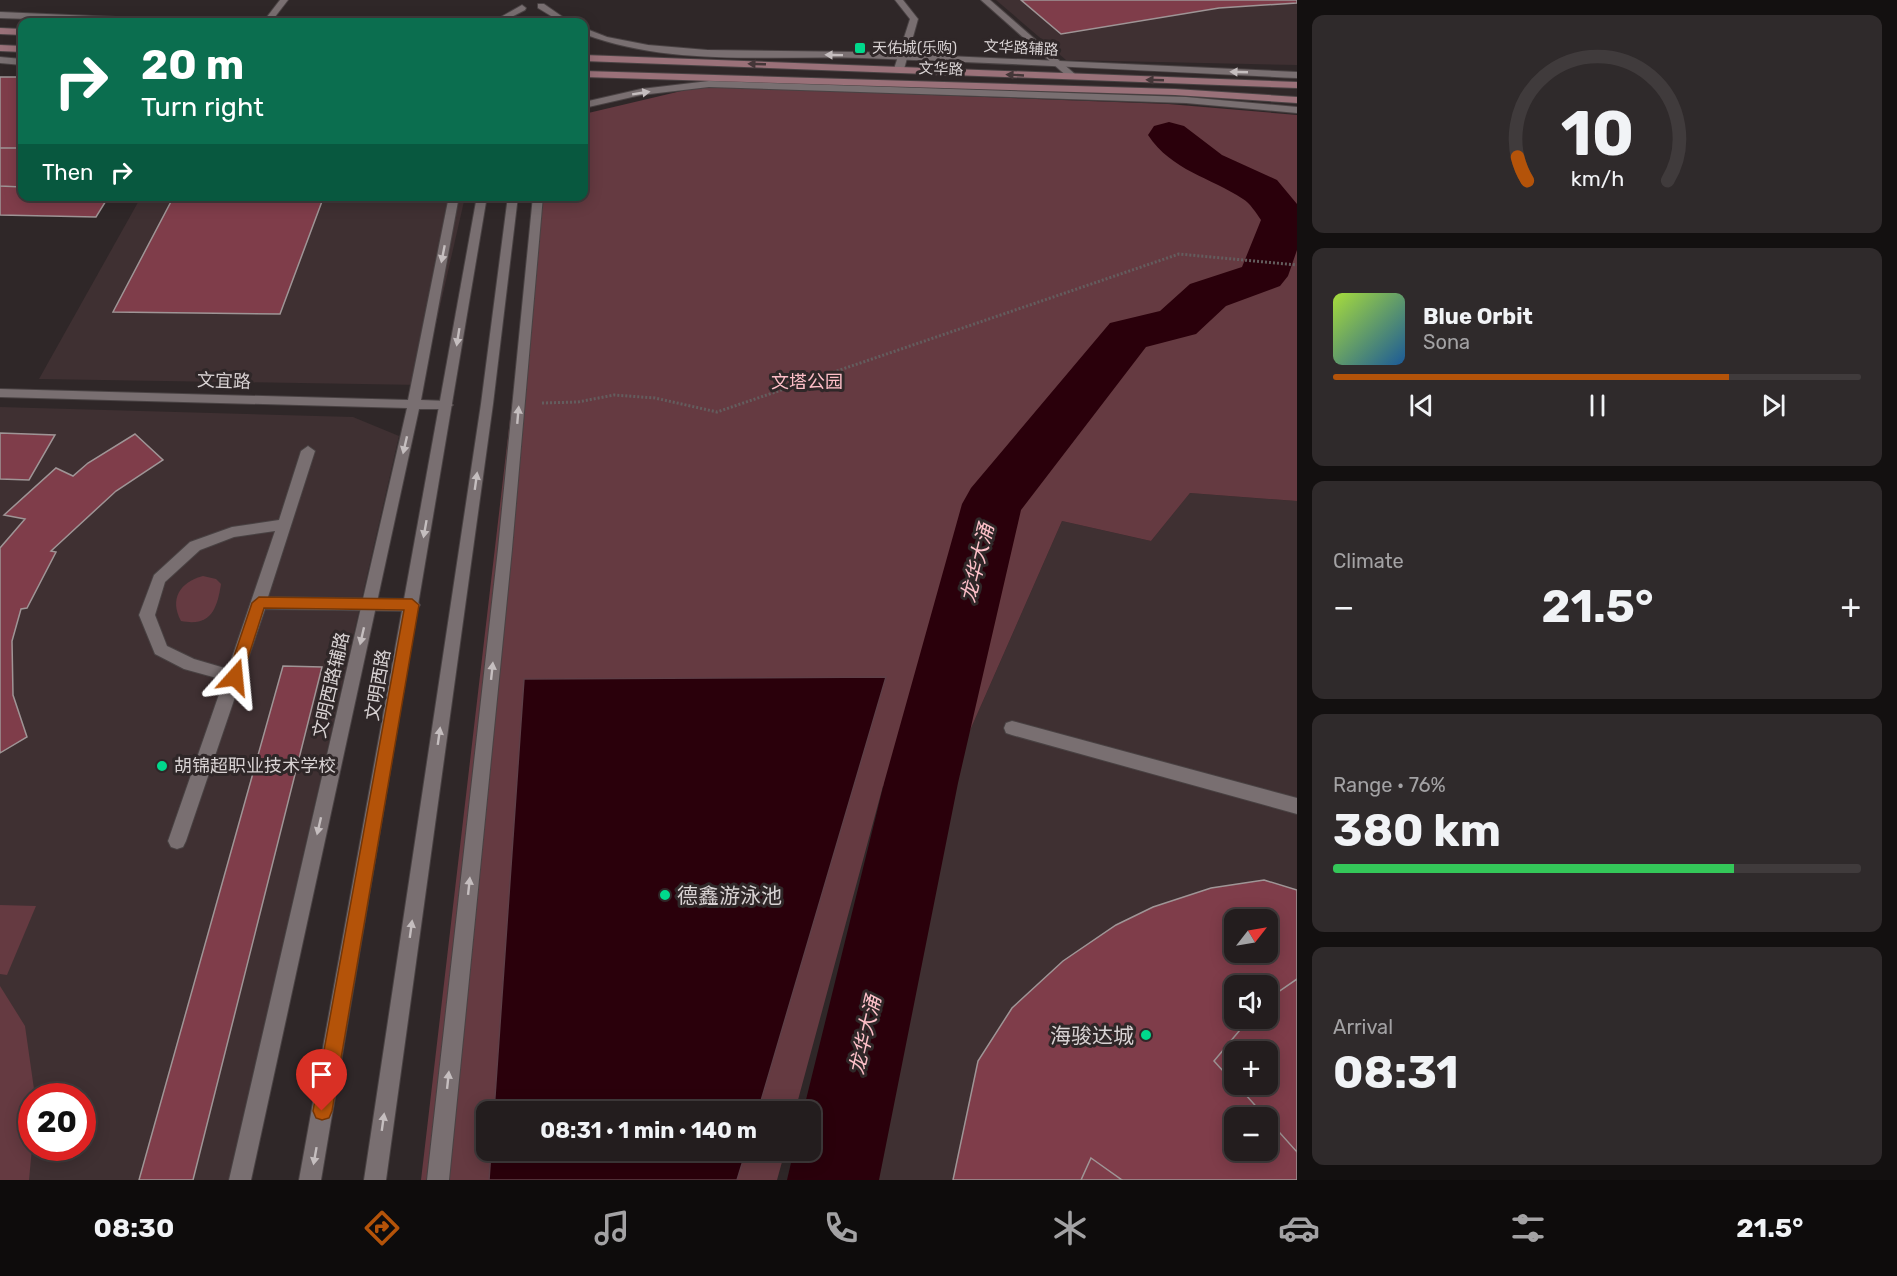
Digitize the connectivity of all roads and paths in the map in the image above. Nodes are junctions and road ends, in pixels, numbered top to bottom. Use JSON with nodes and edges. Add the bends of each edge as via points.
{"nodes":[{"id":1,"x":284,"y":0,"type":"edge"},
{"id":2,"x":898,"y":0,"type":"edge"},
{"id":3,"x":985,"y":0,"type":"edge"},
{"id":4,"x":523,"y":4,"type":"edge"},
{"id":5,"x":541,"y":7,"type":"edge"},
{"id":6,"x":0,"y":15,"type":"edge"},
{"id":7,"x":70,"y":18,"type":"edge"},
{"id":8,"x":270,"y":18,"type":"edge"},
{"id":9,"x":502,"y":18,"type":"edge"},
{"id":10,"x":559,"y":18,"type":"edge"},
{"id":11,"x":0,"y":31,"type":"edge"},
{"id":12,"x":18,"y":32,"type":"edge"},
{"id":13,"x":588,"y":33,"type":"edge"},
{"id":14,"x":0,"y":48,"type":"edge"},
{"id":15,"x":18,"y":49,"type":"edge"},
{"id":16,"x":903,"y":57,"type":"junction"},
{"id":17,"x":588,"y":58,"type":"edge"},
{"id":18,"x":707,"y":58,"type":"junction"},
{"id":19,"x":0,"y":60,"type":"edge"},
{"id":20,"x":18,"y":62,"type":"edge"},
{"id":21,"x":1059,"y":65,"type":"junction"},
{"id":22,"x":899,"y":69,"type":"junction"},
{"id":23,"x":588,"y":74,"type":"edge"},
{"id":24,"x":1297,"y":75,"type":"edge"},
{"id":25,"x":1073,"y":77,"type":"junction"},
{"id":26,"x":710,"y":81,"type":"junction"},
{"id":27,"x":1297,"y":85,"type":"edge"},
{"id":28,"x":1297,"y":100,"type":"edge"},
{"id":29,"x":588,"y":104,"type":"edge"},
{"id":30,"x":1297,"y":110,"type":"edge"},
{"id":31,"x":452,"y":201,"type":"edge"},
{"id":32,"x":481,"y":201,"type":"edge"},
{"id":33,"x":512,"y":201,"type":"edge"},
{"id":34,"x":538,"y":201,"type":"edge"},
{"id":35,"x":1297,"y":266,"type":"edge"},
{"id":36,"x":0,"y":393,"type":"edge"},
{"id":37,"x":519,"y":403,"type":"junction"},
{"id":38,"x":414,"y":404,"type":"junction"},
{"id":39,"x":447,"y":405,"type":"junction"},
{"id":40,"x":308,"y":451,"type":"dead end"},
{"id":41,"x":285,"y":524,"type":"junction"},
{"id":42,"x":259,"y":603,"type":"junction"},
{"id":43,"x":369,"y":604,"type":"junction"},
{"id":44,"x":412,"y":605,"type":"junction"},
{"id":45,"x":235,"y":677,"type":"junction"},
{"id":46,"x":1012,"y":728,"type":"dead end"},
{"id":47,"x":1297,"y":806,"type":"edge"},
{"id":48,"x":177,"y":841,"type":"dead end"},
{"id":49,"x":240,"y":1180,"type":"edge"},
{"id":50,"x":310,"y":1180,"type":"edge"},
{"id":51,"x":375,"y":1180,"type":"edge"},
{"id":52,"x":438,"y":1180,"type":"edge"}],
"edges":[{"from":1,"to":8,"type":"street"},
{"from":2,"to":16,"type":"street","via":[[914,19]]},
{"from":3,"to":21,"type":"street"},
{"from":4,"to":9,"type":"street"},
{"from":5,"to":10,"type":"street"},
{"from":6,"to":7,"type":"street"},
{"from":11,"to":12,"type":"main road"},
{"from":13,"to":18,"type":"street","name":"文华路辅路"},
{"from":14,"to":15,"type":"main road"},
{"from":16,"to":18,"type":"street","name":"文华路辅路","one_way":true},
{"from":16,"to":21,"type":"street","name":"文华路辅路"},
{"from":16,"to":22,"type":"street"},
{"from":17,"to":18,"type":"main road","name":"文华路"},
{"from":22,"to":18,"type":"main road","name":"文华路","one_way":true},
{"from":19,"to":20,"type":"street"},
{"from":24,"to":21,"type":"street","name":"文华路辅路","one_way":true},
{"from":21,"to":25,"type":"street"},
{"from":25,"to":22,"type":"main road","name":"文华路","one_way":true},
{"from":23,"to":26,"type":"main road","name":"文华路"},
{"from":27,"to":25,"type":"main road","name":"文华路","one_way":true},
{"from":26,"to":28,"type":"main road","name":"文华路","via":[[1175,92]]},
{"from":29,"to":26,"type":"street","one_way":true},
{"from":26,"to":30,"type":"street","via":[[1186,100]]},
{"from":31,"to":38,"type":"street","name":"文明西路辅路","one_way":true},
{"from":32,"to":39,"type":"street","name":"文明西路","one_way":true},
{"from":51,"to":33,"type":"street","one_way":true},
{"from":34,"to":37,"type":"street"},
{"from":35,"to":37,"type":"path","via":[[1179,254],[717,412],[655,398],[614,395],[578,402]]},
{"from":36,"to":38,"type":"street","name":"文宜路"},
{"from":52,"to":37,"type":"street","one_way":true},
{"from":38,"to":39,"type":"street","name":"文宜路"},
{"from":38,"to":43,"type":"street","name":"文明西路辅路","one_way":true},
{"from":39,"to":44,"type":"street","name":"文明西路","one_way":true},
{"from":40,"to":41,"type":"street"},
{"from":41,"to":42,"type":"street"},
{"from":41,"to":45,"type":"street","via":[[232,532],[195,546],[159,579],[147,615],[161,650],[190,664]]},
{"from":42,"to":43,"type":"street"},
{"from":42,"to":45,"type":"street"},
{"from":43,"to":44,"type":"street"},
{"from":43,"to":49,"type":"street","name":"文明西路辅路","one_way":true},
{"from":44,"to":50,"type":"street","name":"文明西路","one_way":true},
{"from":45,"to":48,"type":"street"},
{"from":46,"to":47,"type":"street"}]}
